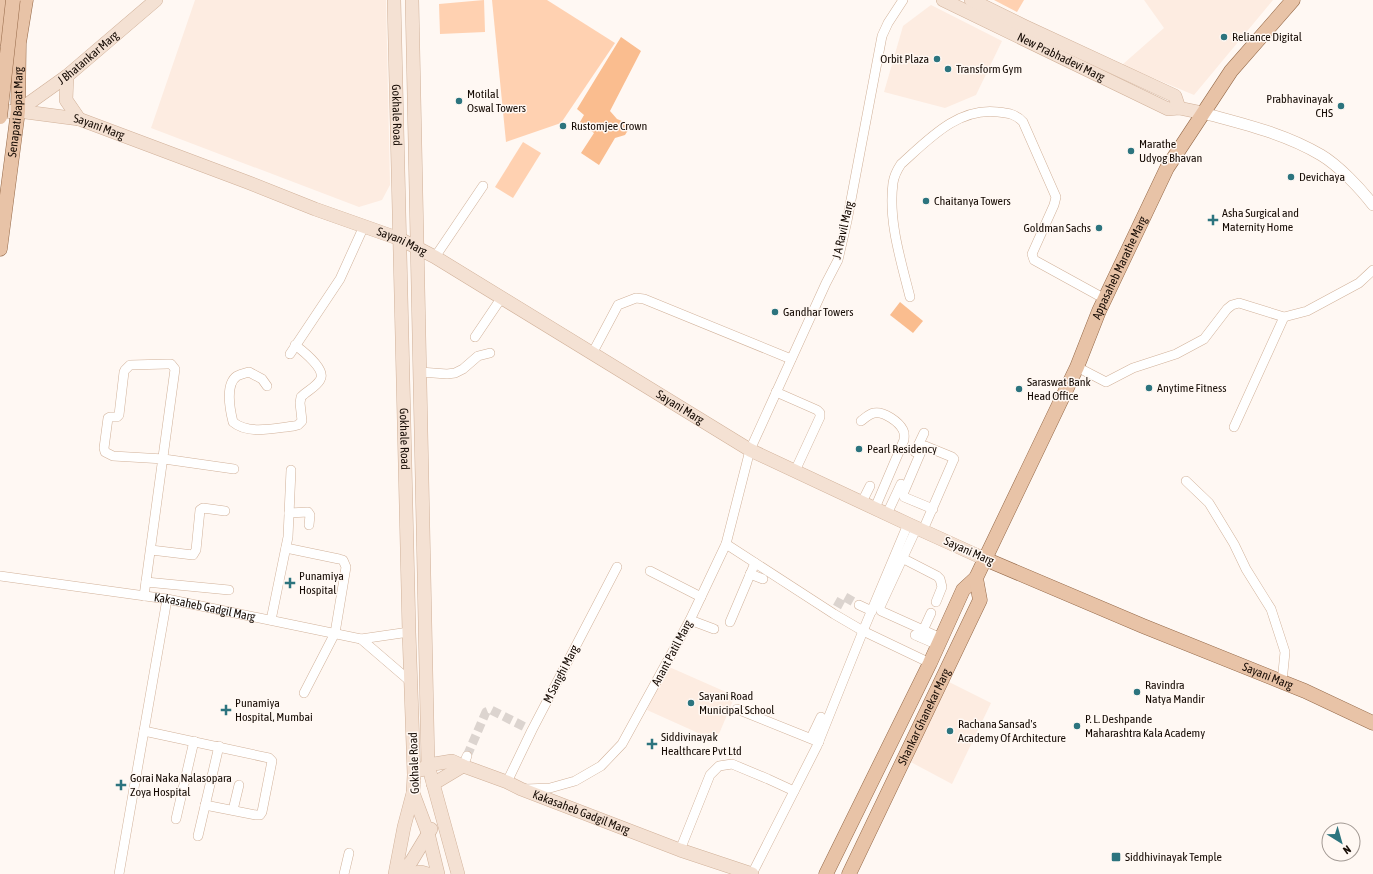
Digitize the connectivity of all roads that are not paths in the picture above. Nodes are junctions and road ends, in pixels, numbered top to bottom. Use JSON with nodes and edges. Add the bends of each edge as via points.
{"nodes":[{"id":1,"x":3,"y":0,"type":"edge"},
{"id":2,"x":13,"y":0,"type":"edge"},
{"id":3,"x":26,"y":0,"type":"edge"},
{"id":4,"x":156,"y":0,"type":"edge"},
{"id":5,"x":394,"y":0,"type":"edge"},
{"id":6,"x":412,"y":0,"type":"edge"},
{"id":7,"x":904,"y":0,"type":"edge"},
{"id":8,"x":943,"y":0,"type":"edge"},
{"id":9,"x":971,"y":0,"type":"edge"},
{"id":10,"x":1293,"y":0,"type":"edge"},
{"id":11,"x":0,"y":38,"type":"edge"},
{"id":12,"x":66,"y":76,"type":"junction"},
{"id":13,"x":1179,"y":108,"type":"junction"},
{"id":14,"x":18,"y":111,"type":"junction"},
{"id":15,"x":0,"y":112,"type":"edge"},
{"id":16,"x":1203,"y":113,"type":"junction"},
{"id":17,"x":0,"y":117,"type":"edge"},
{"id":18,"x":79,"y":118,"type":"junction"},
{"id":19,"x":483,"y":186,"type":"dead end"},
{"id":20,"x":1373,"y":206,"type":"edge"},
{"id":21,"x":364,"y":226,"type":"junction"},
{"id":22,"x":400,"y":239,"type":"junction"},
{"id":23,"x":0,"y":249,"type":"edge"},
{"id":24,"x":417,"y":249,"type":"junction"},
{"id":25,"x":435,"y":257,"type":"junction"},
{"id":26,"x":1373,"y":270,"type":"edge"},
{"id":27,"x":910,"y":297,"type":"dead end"},
{"id":28,"x":502,"y":298,"type":"junction"},
{"id":29,"x":1105,"y":299,"type":"junction"},
{"id":30,"x":1284,"y":317,"type":"junction"},
{"id":31,"x":475,"y":337,"type":"dead end"},
{"id":32,"x":295,"y":345,"type":"junction"},
{"id":33,"x":593,"y":352,"type":"junction"},
{"id":34,"x":490,"y":353,"type":"dead end"},
{"id":35,"x":290,"y":354,"type":"dead end"},
{"id":36,"x":791,"y":359,"type":"junction"},
{"id":37,"x":1077,"y":367,"type":"junction"},
{"id":38,"x":420,"y":372,"type":"junction"},
{"id":39,"x":267,"y":386,"type":"dead end"},
{"id":40,"x":776,"y":392,"type":"junction"},
{"id":41,"x":861,"y":421,"type":"dead end"},
{"id":42,"x":1234,"y":427,"type":"dead end"},
{"id":43,"x":924,"y":433,"type":"dead end"},
{"id":44,"x":750,"y":450,"type":"junction"},
{"id":45,"x":164,"y":459,"type":"junction"},
{"id":46,"x":234,"y":469,"type":"dead end"},
{"id":47,"x":291,"y":470,"type":"dead end"},
{"id":48,"x":795,"y":470,"type":"junction"},
{"id":49,"x":1186,"y":481,"type":"dead end"},
{"id":50,"x":870,"y":486,"type":"dead end"},
{"id":51,"x":862,"y":502,"type":"junction"},
{"id":52,"x":874,"y":508,"type":"junction"},
{"id":53,"x":933,"y":509,"type":"junction"},
{"id":54,"x":225,"y":511,"type":"dead end"},
{"id":55,"x":289,"y":513,"type":"junction"},
{"id":56,"x":888,"y":514,"type":"junction"},
{"id":57,"x":309,"y":525,"type":"dead end"},
{"id":58,"x":916,"y":527,"type":"junction"},
{"id":59,"x":726,"y":544,"type":"junction"},
{"id":60,"x":286,"y":548,"type":"junction"},
{"id":61,"x":151,"y":550,"type":"junction"},
{"id":62,"x":902,"y":558,"type":"junction"},
{"id":63,"x":985,"y":559,"type":"junction"},
{"id":64,"x":755,"y":562,"type":"junction"},
{"id":65,"x":617,"y":567,"type":"dead end"},
{"id":66,"x":650,"y":571,"type":"dead end"},
{"id":67,"x":750,"y":574,"type":"junction"},
{"id":68,"x":0,"y":576,"type":"edge"},
{"id":69,"x":976,"y":578,"type":"junction"},
{"id":70,"x":763,"y":579,"type":"dead end"},
{"id":71,"x":146,"y":582,"type":"junction"},
{"id":72,"x":229,"y":590,"type":"dead end"},
{"id":73,"x":144,"y":596,"type":"junction"},
{"id":74,"x":700,"y":597,"type":"junction"},
{"id":75,"x":168,"y":599,"type":"junction"},
{"id":76,"x":936,"y":602,"type":"dead end"},
{"id":77,"x":859,"y":605,"type":"tunnel mouth"},
{"id":78,"x":872,"y":611,"type":"junction"},
{"id":79,"x":931,"y":613,"type":"dead end"},
{"id":80,"x":271,"y":620,"type":"junction"},
{"id":81,"x":690,"y":620,"type":"junction"},
{"id":82,"x":730,"y":622,"type":"dead end"},
{"id":83,"x":714,"y":629,"type":"dead end"},
{"id":84,"x":863,"y":630,"type":"junction"},
{"id":85,"x":409,"y":632,"type":"junction"},
{"id":86,"x":335,"y":633,"type":"junction"},
{"id":87,"x":919,"y":633,"type":"junction"},
{"id":88,"x":361,"y":639,"type":"junction"},
{"id":89,"x":939,"y":642,"type":"junction"},
{"id":90,"x":930,"y":662,"type":"junction"},
{"id":91,"x":411,"y":682,"type":"junction"},
{"id":92,"x":1282,"y":682,"type":"junction"},
{"id":93,"x":304,"y":693,"type":"dead end"},
{"id":94,"x":737,"y":709,"type":"dead end"},
{"id":95,"x":1345,"y":709,"type":"junction"},
{"id":96,"x":1373,"y":723,"type":"edge"},
{"id":97,"x":144,"y":731,"type":"junction"},
{"id":98,"x":1373,"y":734,"type":"edge"},
{"id":99,"x":815,"y":740,"type":"junction"},
{"id":100,"x":194,"y":741,"type":"junction"},
{"id":101,"x":218,"y":746,"type":"junction"},
{"id":102,"x":465,"y":761,"type":"junction"},
{"id":103,"x":428,"y":765,"type":"junction"},
{"id":104,"x":414,"y":775,"type":"junction"},
{"id":105,"x":507,"y":782,"type":"junction"},
{"id":106,"x":433,"y":784,"type":"junction"},
{"id":107,"x":238,"y":785,"type":"dead end"},
{"id":108,"x":521,"y":789,"type":"junction"},
{"id":109,"x":794,"y":791,"type":"junction"},
{"id":110,"x":413,"y":793,"type":"junction"},
{"id":111,"x":206,"y":804,"type":"junction"},
{"id":112,"x":233,"y":810,"type":"junction"},
{"id":113,"x":441,"y":814,"type":"junction"},
{"id":114,"x":176,"y":819,"type":"dead end"},
{"id":115,"x":428,"y":833,"type":"junction"},
{"id":116,"x":198,"y":836,"type":"dead end"},
{"id":117,"x":680,"y":850,"type":"junction"},
{"id":118,"x":349,"y":853,"type":"dead end"},
{"id":119,"x":119,"y":874,"type":"edge"},
{"id":120,"x":344,"y":874,"type":"edge"},
{"id":121,"x":394,"y":874,"type":"edge"},
{"id":122,"x":400,"y":874,"type":"edge"},
{"id":123,"x":410,"y":874,"type":"edge"},
{"id":124,"x":428,"y":874,"type":"edge"},
{"id":125,"x":438,"y":874,"type":"edge"},
{"id":126,"x":458,"y":874,"type":"edge"},
{"id":127,"x":752,"y":874,"type":"edge"},
{"id":128,"x":826,"y":874,"type":"edge"},
{"id":129,"x":849,"y":874,"type":"edge"}],
"edges":[{"from":1,"to":11,"type":"main road"},
{"from":2,"to":17,"type":"main road","bridge":true},
{"from":3,"to":14,"type":"main road","name":"Senapati Bapat Marg","via":[[18,43]]},
{"from":4,"to":12,"type":"main road","name":"J Bhatankar Marg"},
{"from":5,"to":22,"type":"main road","name":"Gokhale Road"},
{"from":6,"to":24,"type":"main road","name":"Gokhale Road"},
{"from":7,"to":36,"type":"street","name":"J A Ravil Marg","via":[[882,36],[838,260]]},
{"from":8,"to":13,"type":"main road","name":"New Prabhadevi Marg","via":[[1168,110]]},
{"from":9,"to":13,"type":"main road","name":"New Prabhadevi Marg","via":[[1175,96]]},
{"from":10,"to":16,"type":"main road","name":"Appasaheb Marathe Marg","via":[[1231,71]]},
{"from":12,"to":14,"type":"main road","name":"J Bhatankar Marg"},
{"from":12,"to":18,"type":"main road","via":[[66,100]]},
{"from":13,"to":16,"type":"main road","name":"New Prabhadevi Marg"},
{"from":14,"to":15,"type":"main road","name":"Sayani Marg"},
{"from":14,"to":18,"type":"main road","name":"Sayani Marg"},
{"from":14,"to":23,"type":"main road","name":"Senapati Bapat Marg"},
{"from":16,"to":20,"type":"street","name":"New Prabhadevi Marg","via":[[1281,135],[1321,155],[1364,193]]},
{"from":16,"to":29,"type":"main road","name":"Appasaheb Marathe Marg","via":[[1167,168]]},
{"from":18,"to":21,"type":"main road","name":"Sayani Marg","via":[[315,210]]},
{"from":19,"to":25,"type":"street"},
{"from":21,"to":22,"type":"main road","name":"Sayani Marg"},
{"from":21,"to":32,"type":"street","via":[[340,279]]},
{"from":22,"to":24,"type":"main road","name":"Sayani Marg"},
{"from":22,"to":85,"type":"main road","name":"Gokhale Road"},
{"from":24,"to":25,"type":"main road","name":"Sayani Marg"},
{"from":24,"to":38,"type":"main road","name":"Gokhale Road"},
{"from":25,"to":28,"type":"main road","name":"Sayani Marg"},
{"from":26,"to":30,"type":"street","via":[[1359,283],[1306,311]]},
{"from":27,"to":29,"type":"street","via":[[894,230],[892,206],[896,172],[901,164],[952,122],[969,114],[987,110],[1013,114],[1023,122],[1056,197],[1032,254],[1034,260]]},
{"from":28,"to":31,"type":"street"},
{"from":28,"to":33,"type":"main road","name":"Sayani Marg"},
{"from":29,"to":37,"type":"main road","name":"Appasaheb Marathe Marg"},
{"from":30,"to":37,"type":"street","via":[[1239,303],[1227,309],[1204,340],[1176,354],[1133,368],[1106,382]]},
{"from":30,"to":42,"type":"street"},
{"from":32,"to":35,"type":"street"},
{"from":32,"to":39,"type":"street","via":[[317,365],[322,374],[322,379],[301,396],[302,421],[294,426],[250,430],[238,427],[232,422],[229,399],[233,381],[237,376],[250,372],[262,379]]},
{"from":33,"to":36,"type":"street","via":[[618,305],[636,298]]},
{"from":33,"to":44,"type":"main road","name":"Sayani Marg"},
{"from":34,"to":38,"type":"street","via":[[478,356],[455,373]]},
{"from":36,"to":40,"type":"street","name":"J A Ravil Marg"},
{"from":37,"to":63,"type":"main road","name":"Appasaheb Marathe Marg"},
{"from":38,"to":103,"type":"main road","name":"Gokhale Road"},
{"from":40,"to":44,"type":"street","name":"J A Ravil Marg"},
{"from":40,"to":48,"type":"street","via":[[820,413]]},
{"from":41,"to":52,"type":"street","via":[[876,412],[884,414],[899,425],[905,434]]},
{"from":43,"to":56,"type":"street"},
{"from":44,"to":48,"type":"main road","name":"Sayani Marg"},
{"from":44,"to":59,"type":"street","name":"Anant Patil Marg"},
{"from":45,"to":45,"type":"street","via":[[175,369],[171,364],[130,365],[124,372],[119,415],[108,418],[105,452],[112,456]]},
{"from":45,"to":46,"type":"street"},
{"from":45,"to":61,"type":"street"},
{"from":47,"to":55,"type":"street"},
{"from":48,"to":51,"type":"main road","name":"Sayani Marg"},
{"from":49,"to":92,"type":"street","via":[[1209,504],[1271,609],[1285,652]]},
{"from":50,"to":51,"type":"street"},
{"from":51,"to":52,"type":"main road","name":"Sayani Marg"},
{"from":52,"to":56,"type":"main road","name":"Sayani Marg"},
{"from":53,"to":53,"type":"street","via":[[954,459],[926,446],[923,447],[903,494]]},
{"from":53,"to":58,"type":"street"},
{"from":54,"to":61,"type":"street","via":[[203,508],[200,510],[196,550],[192,555]]},
{"from":55,"to":57,"type":"street","via":[[308,512]]},
{"from":55,"to":60,"type":"street"},
{"from":56,"to":58,"type":"main road","name":"Sayani Marg"},
{"from":58,"to":62,"type":"street"},
{"from":58,"to":63,"type":"main road","name":"Sayani Marg"},
{"from":58,"to":78,"type":"street"},
{"from":59,"to":64,"type":"street"},
{"from":59,"to":74,"type":"street","name":"Anant Patil Marg"},
{"from":60,"to":80,"type":"street"},
{"from":60,"to":86,"type":"street","via":[[339,558],[345,564]]},
{"from":61,"to":71,"type":"street"},
{"from":62,"to":76,"type":"street","via":[[940,579],[942,587]]},
{"from":62,"to":87,"type":"street","via":[[880,607],[881,611]]},
{"from":63,"to":69,"type":"main road"},
{"from":63,"to":92,"type":"main road","name":"Sayani Marg"},
{"from":64,"to":67,"type":"street"},
{"from":64,"to":84,"type":"street"},
{"from":65,"to":105,"type":"street","name":"M Sanghi Marg","via":[[530,729]]},
{"from":66,"to":74,"type":"street"},
{"from":67,"to":70,"type":"street"},
{"from":67,"to":82,"type":"street"},
{"from":68,"to":73,"type":"street","name":"Kakasaheb Gadgil Marg"},
{"from":69,"to":89,"type":"main road","via":[[963,590]]},
{"from":69,"to":129,"type":"main road","name":"Shankar Ghanekar Marg","via":[[980,600]]},
{"from":71,"to":72,"type":"street"},
{"from":71,"to":73,"type":"street"},
{"from":73,"to":75,"type":"street","name":"Kakasaheb Gadgil Marg"},
{"from":74,"to":81,"type":"street","name":"Anant Patil Marg"},
{"from":75,"to":80,"type":"street","name":"Kakasaheb Gadgil Marg"},
{"from":75,"to":97,"type":"street"},
{"from":77,"to":78,"type":"street"},
{"from":78,"to":84,"type":"street"},
{"from":79,"to":87,"type":"street"},
{"from":80,"to":86,"type":"street","name":"Kakasaheb Gadgil Marg"},
{"from":81,"to":83,"type":"street"},
{"from":81,"to":108,"type":"street","name":"Anant Patil Marg","via":[[622,744],[601,766],[575,781],[550,788]]},
{"from":84,"to":90,"type":"street"},
{"from":84,"to":99,"type":"street"},
{"from":85,"to":88,"type":"street","name":"Kakasaheb Gadgil Marg"},
{"from":85,"to":91,"type":"main road","name":"Gokhale Road"},
{"from":86,"to":88,"type":"street","name":"Kakasaheb Gadgil Marg"},
{"from":86,"to":93,"type":"street"},
{"from":87,"to":89,"type":"street"},
{"from":88,"to":91,"type":"street"},
{"from":89,"to":90,"type":"main road"},
{"from":90,"to":128,"type":"main road"},
{"from":91,"to":104,"type":"main road","name":"Gokhale Road"},
{"from":92,"to":95,"type":"main road","name":"Sayani Marg"},
{"from":94,"to":99,"type":"street"},
{"from":95,"to":96,"type":"main road","name":"Sayani Marg"},
{"from":95,"to":98,"type":"main road"},
{"from":97,"to":100,"type":"street"},
{"from":97,"to":119,"type":"street"},
{"from":99,"to":109,"type":"street"},
{"from":100,"to":101,"type":"street"},
{"from":100,"to":114,"type":"street"},
{"from":101,"to":111,"type":"street"},
{"from":101,"to":112,"type":"street","via":[[272,760],[261,813],[256,815]]},
{"from":102,"to":103,"type":"main road","name":"Kakasaheb Gadgil Marg"},
{"from":102,"to":105,"type":"main road","name":"Kakasaheb Gadgil Marg"},
{"from":102,"to":106,"type":"main road"},
{"from":103,"to":104,"type":"main road","name":"Kakasaheb Gadgil Marg"},
{"from":103,"to":106,"type":"main road","name":"Gokhale Road"},
{"from":104,"to":110,"type":"main road","name":"Gokhale Road"},
{"from":105,"to":108,"type":"main road","name":"Kakasaheb Gadgil Marg"},
{"from":106,"to":113,"type":"main road","name":"Gokhale Road"},
{"from":107,"to":112,"type":"street"},
{"from":108,"to":117,"type":"main road","name":"Kakasaheb Gadgil Marg"},
{"from":109,"to":117,"type":"street","via":[[732,764],[719,766],[710,775]]},
{"from":109,"to":127,"type":"street"},
{"from":110,"to":115,"type":"main road","name":"Gokhale Road"},
{"from":110,"to":121,"type":"main road"},
{"from":111,"to":112,"type":"street"},
{"from":111,"to":116,"type":"street"},
{"from":113,"to":115,"type":"main road"},
{"from":113,"to":126,"type":"main road","name":"Gokhale Road"},
{"from":115,"to":122,"type":"main road","via":[[411,862]]},
{"from":115,"to":125,"type":"main road","name":"Gokhale Road"},
{"from":117,"to":127,"type":"main road","name":"Kakasaheb Gadgil Marg"},
{"from":118,"to":120,"type":"street"},
{"from":123,"to":124,"type":"main road"}]}
